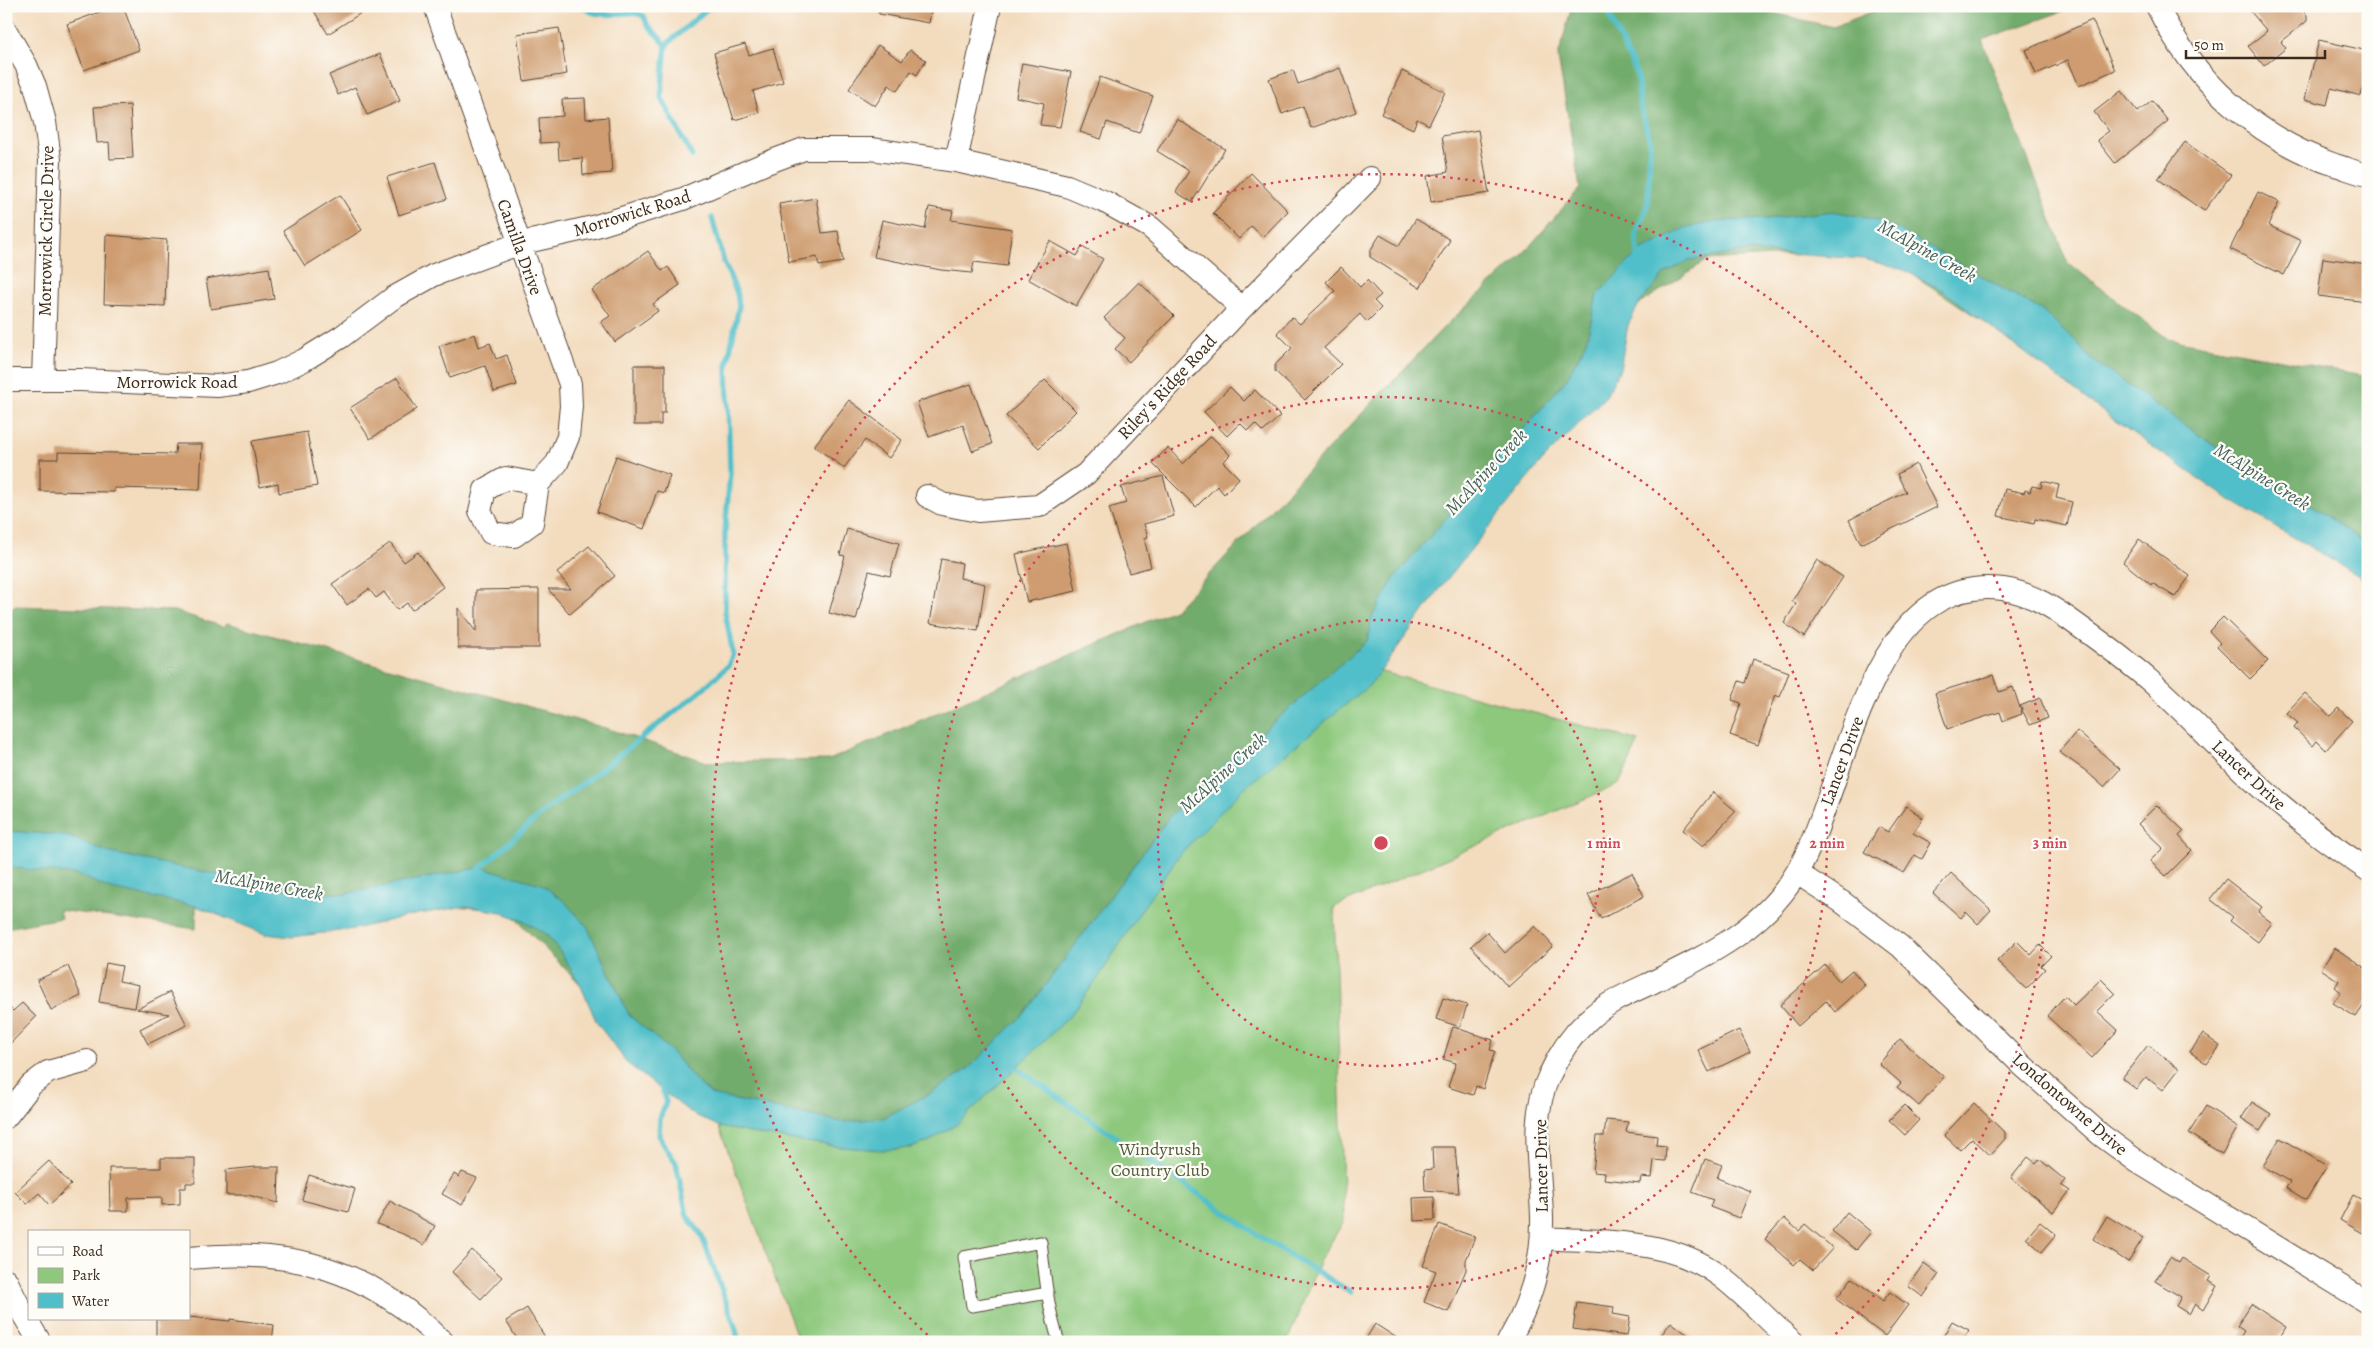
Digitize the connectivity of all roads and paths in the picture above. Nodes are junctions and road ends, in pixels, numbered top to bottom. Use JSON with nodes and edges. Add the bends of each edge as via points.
{"nodes":[{"id":1,"x":435,"y":6,"type":"edge"},
{"id":2,"x":990,"y":6,"type":"edge"},
{"id":3,"x":2157,"y":6,"type":"edge"},
{"id":4,"x":6,"y":31,"type":"edge"},
{"id":5,"x":956,"y":161,"type":"junction"},
{"id":6,"x":2368,"y":175,"type":"edge"},
{"id":7,"x":1370,"y":178,"type":"dead end"},
{"id":8,"x":518,"y":244,"type":"junction"},
{"id":9,"x":1242,"y":308,"type":"junction"},
{"id":10,"x":6,"y":380,"type":"edge"},
{"id":11,"x":43,"y":380,"type":"junction"},
{"id":12,"x":538,"y":484,"type":"dead end"},
{"id":13,"x":927,"y":496,"type":"dead end"},
{"id":14,"x":2368,"y":870,"type":"edge"},
{"id":15,"x":1797,"y":873,"type":"junction"},
{"id":16,"x":87,"y":1061,"type":"dead end"},
{"id":17,"x":6,"y":1117,"type":"edge"},
{"id":18,"x":1542,"y":1238,"type":"junction"},
{"id":19,"x":190,"y":1258,"type":"edge"},
{"id":20,"x":6,"y":1280,"type":"edge"},
{"id":21,"x":1048,"y":1294,"type":"junction"},
{"id":22,"x":2368,"y":1303,"type":"edge"},
{"id":23,"x":20,"y":1318,"type":"edge"},
{"id":24,"x":40,"y":1342,"type":"edge"},
{"id":25,"x":443,"y":1342,"type":"edge"},
{"id":26,"x":1059,"y":1342,"type":"edge"},
{"id":27,"x":1508,"y":1342,"type":"edge"},
{"id":28,"x":1792,"y":1342,"type":"edge"}],
"edges":[{"from":1,"to":8,"type":"street","name":"Camilla Drive"},
{"from":2,"to":5,"type":"street"},
{"from":3,"to":6,"type":"street","via":[[2191,63],[2217,92],[2265,131],[2310,156]]},
{"from":4,"to":11,"type":"street","name":"Morrowick Circle Drive","via":[[35,86],[45,122],[50,159]]},
{"from":5,"to":8,"type":"street","name":"Morrowick Road","via":[[871,149],[804,149],[683,199],[593,227]]},
{"from":5,"to":9,"type":"street","name":"Morrowick Road","via":[[1066,186],[1105,202],[1150,227]]},
{"from":7,"to":9,"type":"street","name":"Riley's Ridge Road"},
{"from":8,"to":11,"type":"street","name":"Morrowick Road","via":[[434,275],[393,298],[304,360],[248,382],[217,386]]},
{"from":8,"to":12,"type":"street","name":"Camilla Drive","via":[[564,365],[570,392],[568,437],[557,463]]},
{"from":9,"to":13,"type":"street","name":"Riley's Ridge Road","via":[[1086,474],[1039,506],[978,511],[942,504]]},
{"from":10,"to":11,"type":"street","name":"Morrowick Road"},
{"from":14,"to":15,"type":"street","name":"Lancer Drive","via":[[2297,820],[2114,650],[2042,602],[2004,589],[1984,588],[1966,590],[1928,607],[1902,632],[1862,707],[1818,828]]},
{"from":15,"to":18,"type":"street","name":"Lancer Drive","via":[[1780,897],[1742,933],[1617,999],[1586,1022],[1559,1056],[1547,1080],[1540,1106]]},
{"from":15,"to":22,"type":"street","name":"Londontowne Drive","via":[[1900,946],[2022,1065],[2101,1135],[2138,1162]]},
{"from":16,"to":17,"type":"street","via":[[48,1072],[31,1085]]},
{"from":18,"to":27,"type":"street","name":"Lancer Drive","via":[[1531,1291]]},
{"from":18,"to":28,"type":"street","via":[[1634,1244],[1674,1253],[1717,1274],[1745,1296]]},
{"from":19,"to":25,"type":"street","via":[[214,1255],[275,1257],[311,1263],[345,1274],[377,1289],[408,1310]]},
{"from":20,"to":23,"type":"street"},
{"from":21,"to":21,"type":"lane","via":[[1041,1242],[964,1257],[972,1306]]},
{"from":21,"to":26,"type":"lane","via":[[1051,1319]]},
{"from":23,"to":24,"type":"street"}]}
